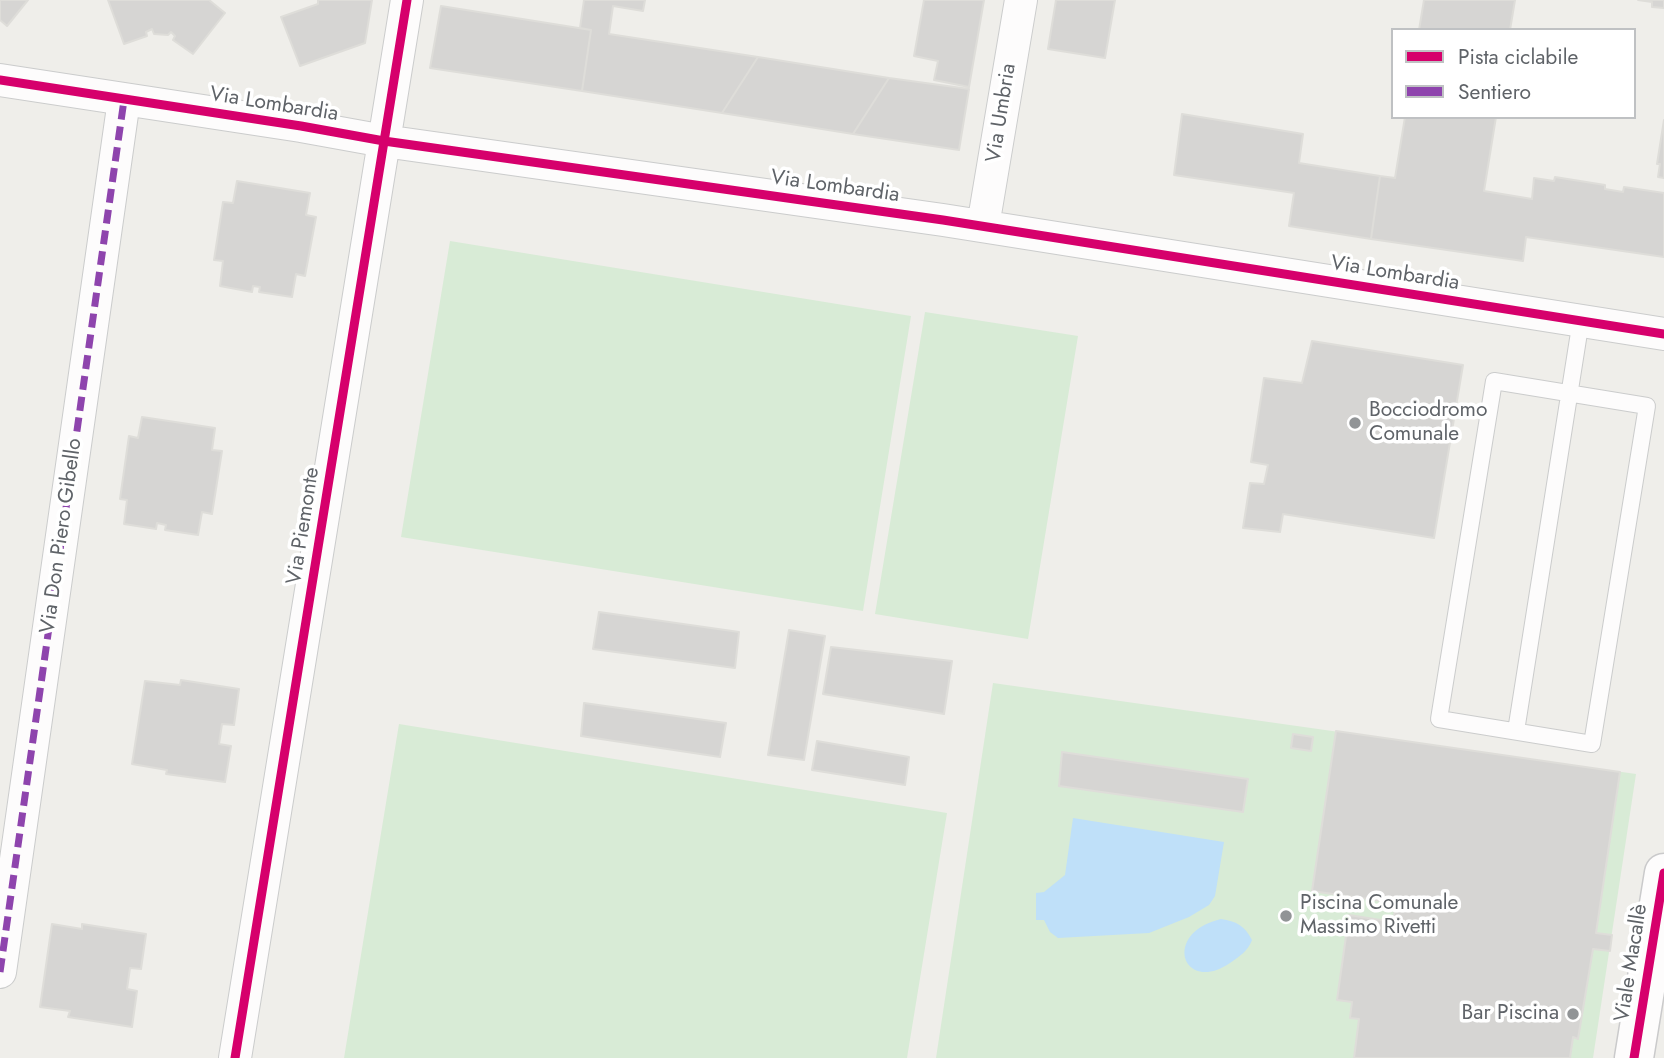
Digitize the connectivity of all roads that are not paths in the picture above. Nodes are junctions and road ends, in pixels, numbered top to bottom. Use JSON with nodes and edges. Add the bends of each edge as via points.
{"nodes":[{"id":1,"x":407,"y":0,"type":"edge"},
{"id":2,"x":1021,"y":0,"type":"edge"},
{"id":3,"x":0,"y":80,"type":"edge"},
{"id":4,"x":124,"y":100,"type":"junction"},
{"id":5,"x":384,"y":141,"type":"junction"},
{"id":6,"x":983,"y":226,"type":"junction"},
{"id":7,"x":1581,"y":320,"type":"junction"},
{"id":8,"x":1664,"y":334,"type":"edge"},
{"id":9,"x":1570,"y":394,"type":"junction"},
{"id":10,"x":1516,"y":732,"type":"junction"},
{"id":11,"x":1664,"y":873,"type":"edge"},
{"id":12,"x":0,"y":972,"type":"edge"},
{"id":13,"x":235,"y":1058,"type":"edge"},
{"id":14,"x":1634,"y":1058,"type":"edge"}],
"edges":[{"from":1,"to":5,"type":"street","name":"Via Piemonte"},
{"from":2,"to":6,"type":"street","name":"Via Umbria"},
{"from":3,"to":4,"type":"street","name":"Via Lombardia"},
{"from":4,"to":5,"type":"street","name":"Via Lombardia"},
{"from":4,"to":12,"type":"street","name":"Via Don Piero Gibello"},
{"from":5,"to":6,"type":"street","name":"Via Lombardia"},
{"from":5,"to":13,"type":"street","name":"Via Piemonte"},
{"from":6,"to":7,"type":"street","name":"Via Lombardia"},
{"from":7,"to":8,"type":"street","name":"Via Lombardia"},
{"from":7,"to":9,"type":"lane"},
{"from":9,"to":10,"type":"lane"},
{"from":9,"to":10,"type":"lane","via":[[1647,406],[1592,744]]},
{"from":9,"to":10,"type":"lane","via":[[1494,381],[1439,719]]},
{"from":11,"to":14,"type":"street","name":"Viale Macallè"}]}
